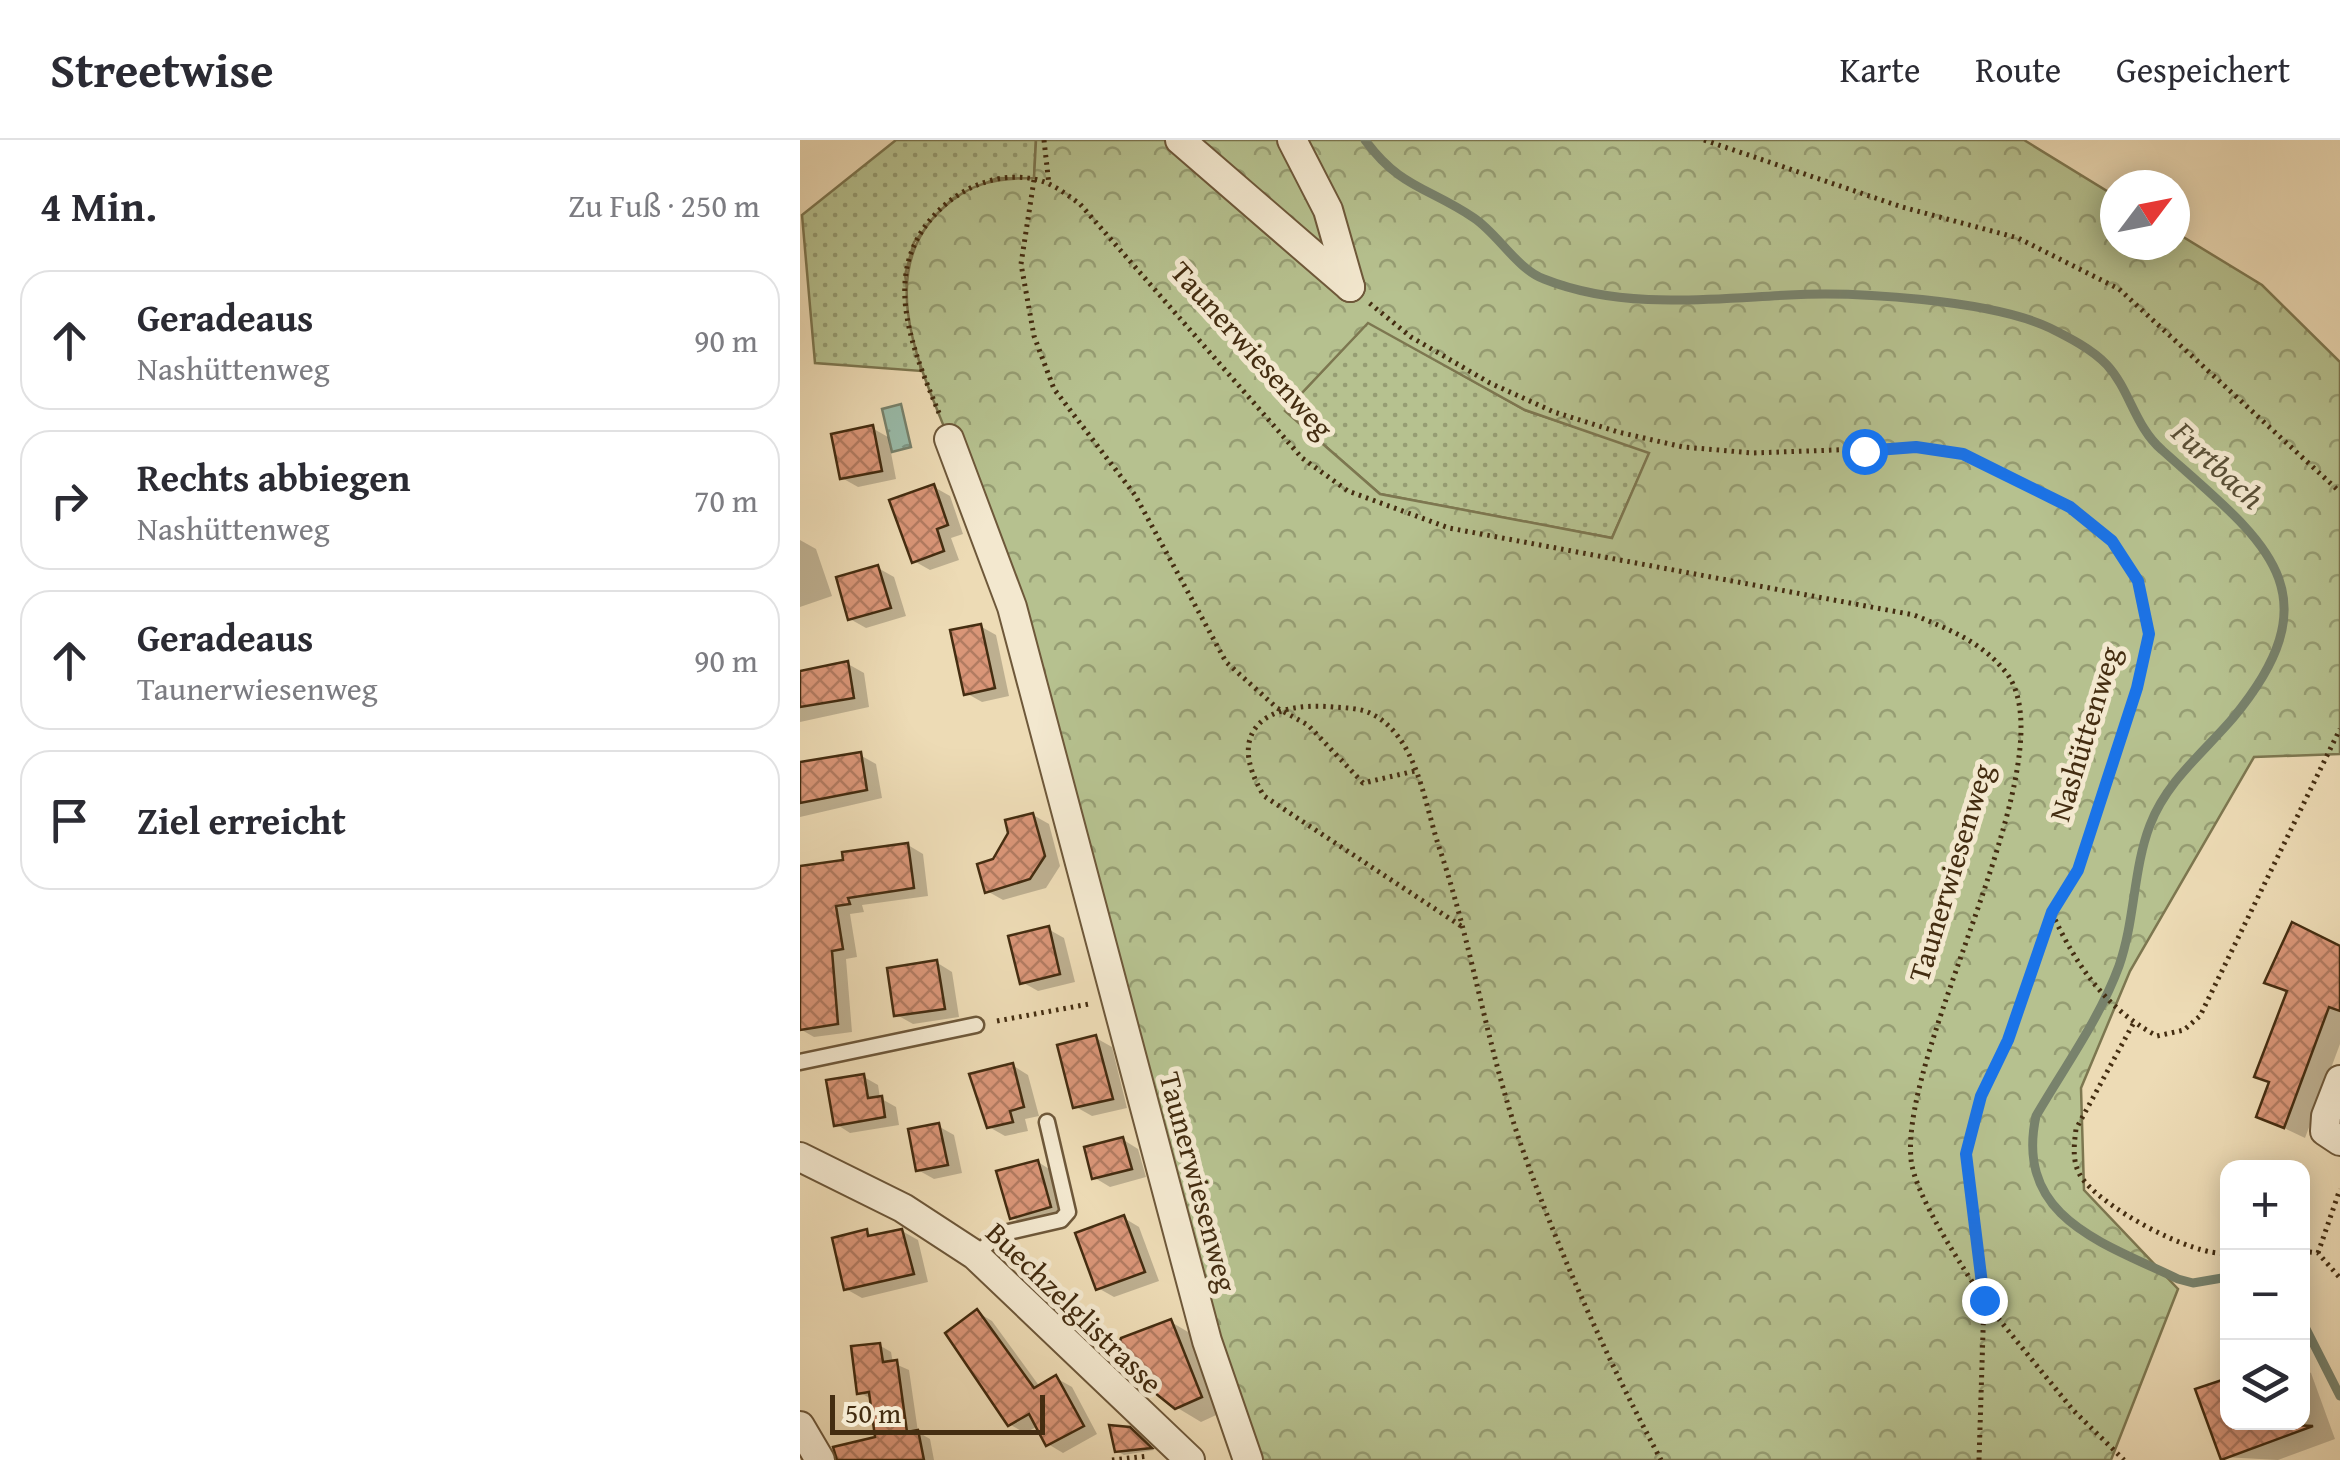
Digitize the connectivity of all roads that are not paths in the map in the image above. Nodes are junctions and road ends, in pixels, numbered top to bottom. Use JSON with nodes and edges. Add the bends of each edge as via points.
{"nodes":[{"id":1,"x":1180,"y":140,"type":"edge"},
{"id":2,"x":1292,"y":140,"type":"edge"},
{"id":3,"x":949,"y":439,"type":"road end"},
{"id":4,"x":976,"y":1025,"type":"road end"},
{"id":5,"x":800,"y":1062,"type":"edge"},
{"id":6,"x":2340,"y":1080,"type":"edge"},
{"id":7,"x":1047,"y":1122,"type":"dead end"},
{"id":8,"x":2340,"y":1141,"type":"edge"},
{"id":9,"x":800,"y":1157,"type":"edge"},
{"id":10,"x":975,"y":1255,"type":"junction"},
{"id":11,"x":800,"y":1426,"type":"edge"},
{"id":12,"x":1176,"y":1457,"type":"edge"},
{"id":13,"x":820,"y":1460,"type":"edge"},
{"id":14,"x":1248,"y":1460,"type":"edge"}],
"edges":[{"from":1,"to":2,"type":"street","via":[[1350,288],[1328,210]]},
{"from":3,"to":14,"type":"street","name":"Taunerwiesenweg","via":[[1012,607],[1202,1323]]},
{"from":4,"to":5,"type":"lane"},
{"from":6,"to":8,"type":"street","via":[[2325,1131]]},
{"from":7,"to":10,"type":"lane","via":[[1068,1212],[1062,1220],[1000,1234]]},
{"from":9,"to":10,"type":"street","name":"Buechzelglistrasse","via":[[878,1194]]},
{"from":10,"to":12,"type":"street","name":"Buechzelglistrasse"},
{"from":11,"to":13,"type":"street"}]}
